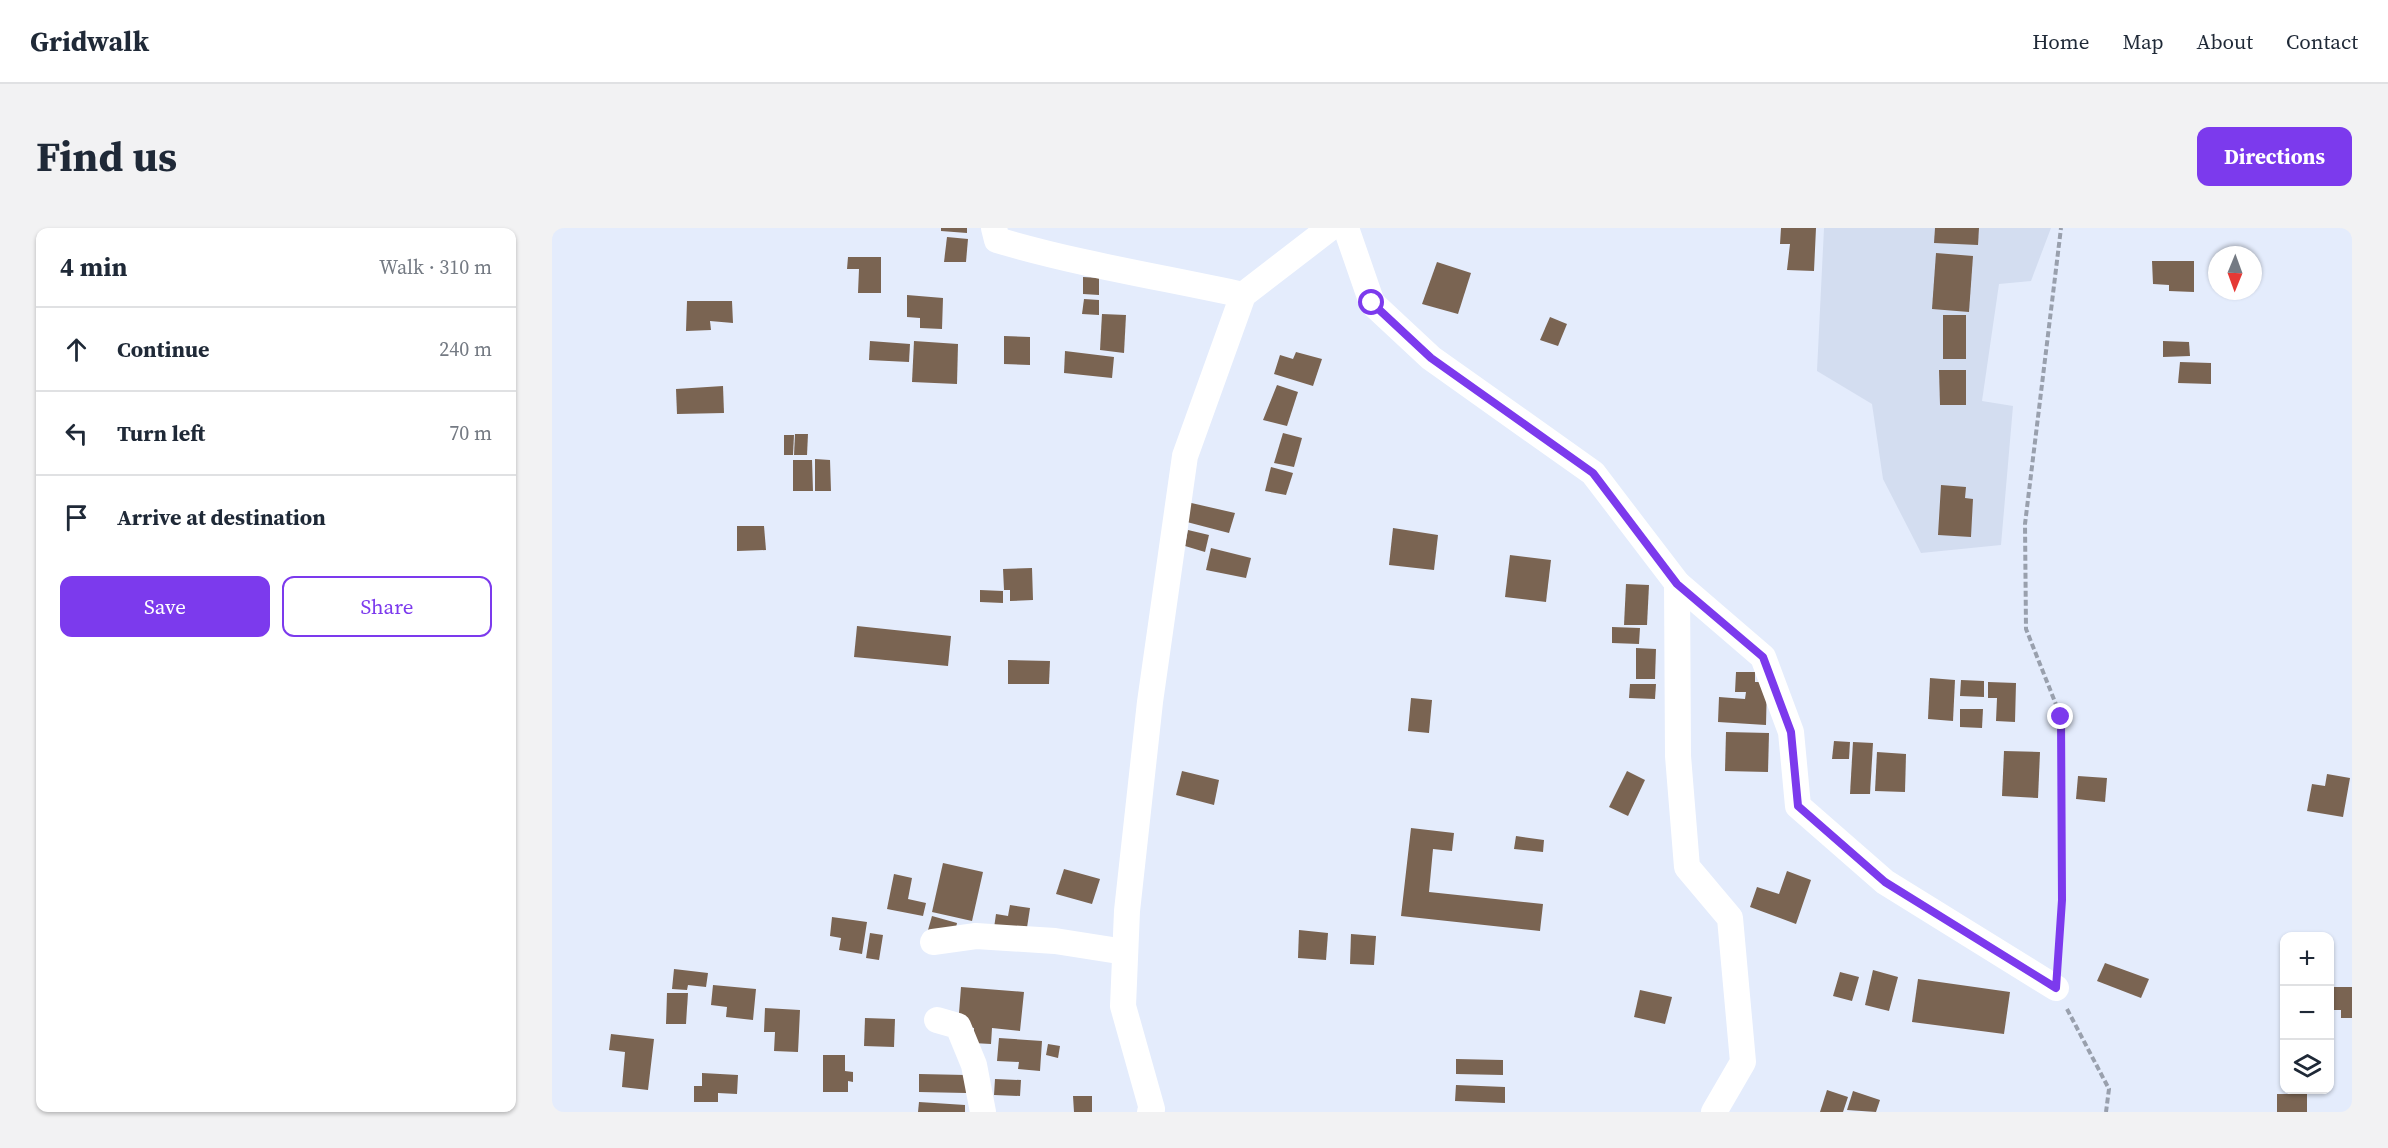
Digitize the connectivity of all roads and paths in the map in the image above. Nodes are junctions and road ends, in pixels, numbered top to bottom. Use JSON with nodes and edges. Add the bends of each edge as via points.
{"nodes":[{"id":1,"x":994,"y":228,"type":"edge"},
{"id":2,"x":1330,"y":228,"type":"edge"},
{"id":3,"x":1346,"y":228,"type":"edge"},
{"id":4,"x":2061,"y":228,"type":"edge"},
{"id":5,"x":1244,"y":295,"type":"junction"},
{"id":6,"x":1677,"y":584,"type":"junction"},
{"id":7,"x":933,"y":942,"type":"dead end"},
{"id":8,"x":1125,"y":952,"type":"junction"},
{"id":9,"x":2056,"y":988,"type":"junction"},
{"id":10,"x":937,"y":1020,"type":"dead end"},
{"id":11,"x":983,"y":1112,"type":"edge"},
{"id":12,"x":1150,"y":1112,"type":"edge"},
{"id":13,"x":1714,"y":1112,"type":"edge"},
{"id":14,"x":2106,"y":1112,"type":"edge"}],
"edges":[{"from":1,"to":5,"type":"street","via":[[997,240],[1057,258]]},
{"from":2,"to":5,"type":"street"},
{"from":3,"to":6,"type":"street","via":[[1372,303],[1431,358],[1593,473]]},
{"from":4,"to":9,"type":"path","via":[[2025,524],[2026,629],[2061,717],[2062,900]]},
{"from":5,"to":8,"type":"street","via":[[1185,456],[1150,702]]},
{"from":6,"to":9,"type":"street","via":[[1763,657],[1791,732],[1798,806],[1885,882]]},
{"from":6,"to":13,"type":"street","via":[[1678,756],[1687,867],[1730,918],[1743,1062]]},
{"from":7,"to":8,"type":"street","via":[[987,937],[1055,941]]},
{"from":8,"to":12,"type":"street","via":[[1123,1006]]},
{"from":9,"to":14,"type":"path","via":[[2109,1089]]},
{"from":10,"to":11,"type":"street","via":[[958,1026],[974,1065]]}]}
